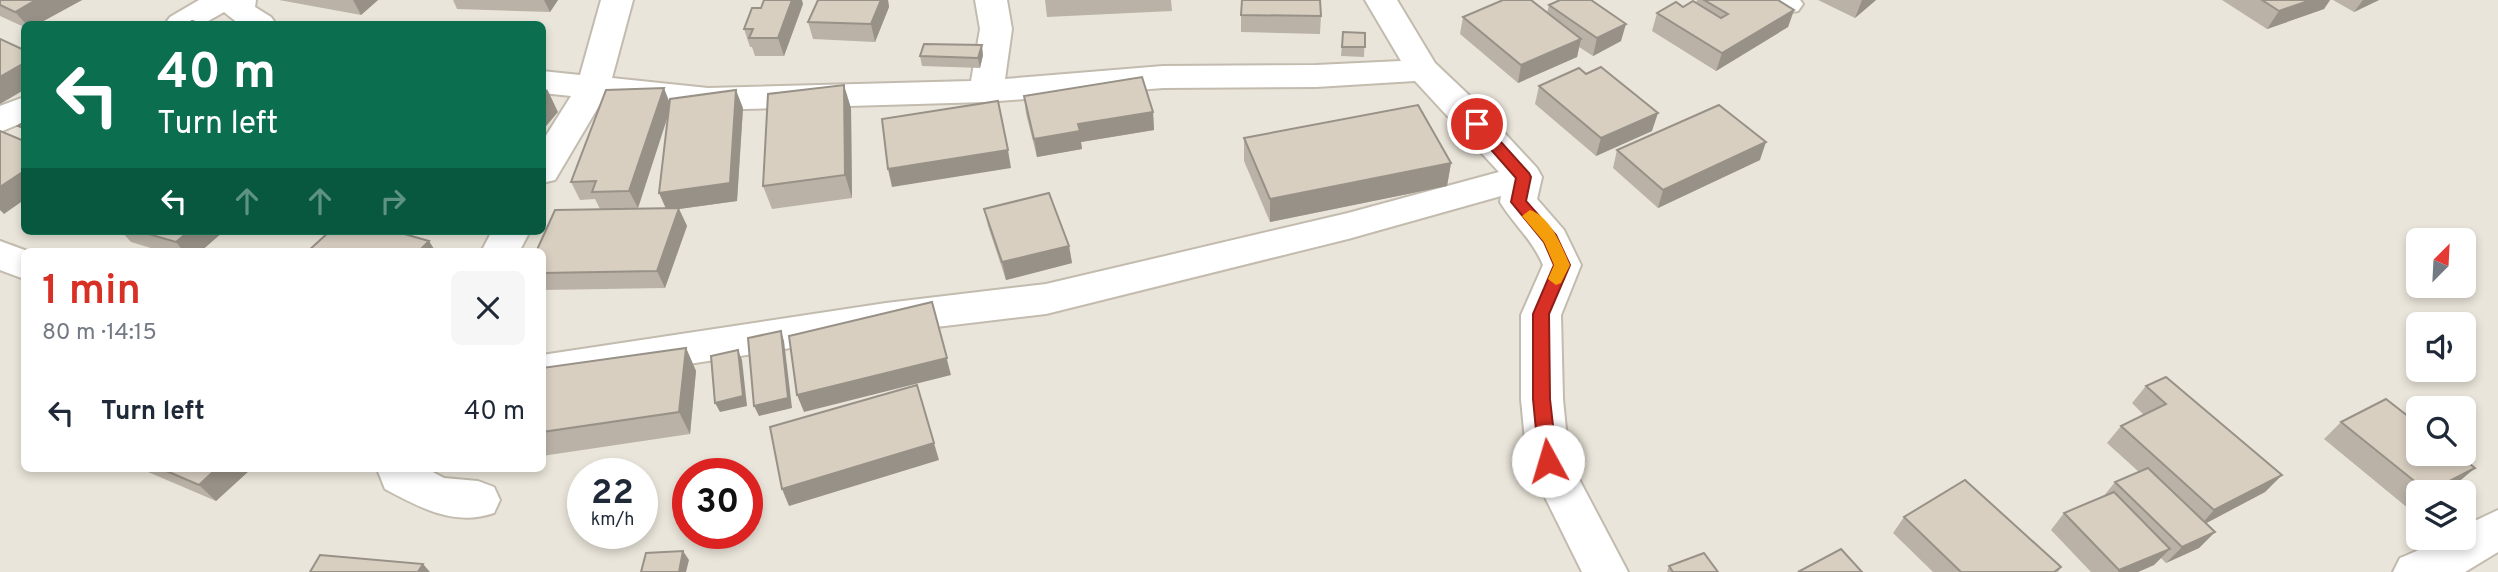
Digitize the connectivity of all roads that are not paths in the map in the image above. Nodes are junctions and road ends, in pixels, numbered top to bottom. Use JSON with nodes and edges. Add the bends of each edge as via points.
{"nodes":[{"id":1,"x":221,"y":0,"type":"edge"},
{"id":2,"x":240,"y":0,"type":"edge"},
{"id":3,"x":617,"y":0,"type":"edge"},
{"id":4,"x":991,"y":0,"type":"edge"},
{"id":5,"x":1381,"y":0,"type":"edge"},
{"id":6,"x":186,"y":21,"type":"edge"},
{"id":7,"x":255,"y":21,"type":"edge"},
{"id":8,"x":1423,"y":69,"type":"junction"},
{"id":9,"x":546,"y":82,"type":"edge"},
{"id":10,"x":593,"y":88,"type":"junction"},
{"id":11,"x":986,"y":91,"type":"junction"},
{"id":12,"x":21,"y":110,"type":"edge"},
{"id":13,"x":0,"y":121,"type":"edge"},
{"id":14,"x":546,"y":164,"type":"edge"},
{"id":15,"x":1524,"y":177,"type":"junction"},
{"id":16,"x":0,"y":255,"type":"edge"},
{"id":17,"x":21,"y":263,"type":"edge"},
{"id":18,"x":546,"y":369,"type":"edge"},
{"id":19,"x":399,"y":472,"type":"edge"},
{"id":20,"x":478,"y":500,"type":"dead end"},
{"id":21,"x":2498,"y":528,"type":"edge"},
{"id":22,"x":1605,"y":572,"type":"edge"},
{"id":23,"x":2416,"y":572,"type":"edge"}],
"edges":[{"from":1,"to":6,"type":"street"},
{"from":2,"to":7,"type":"street","via":[[239,11]]},
{"from":3,"to":10,"type":"street"},
{"from":4,"to":11,"type":"street","via":[[996,29]]},
{"from":5,"to":8,"type":"street"},
{"from":8,"to":11,"type":"street","via":[[1163,78]]},
{"from":8,"to":15,"type":"street"},
{"from":9,"to":10,"type":"street"},
{"from":10,"to":11,"type":"street","via":[[708,99]]},
{"from":10,"to":14,"type":"street"},
{"from":12,"to":13,"type":"street"},
{"from":15,"to":18,"type":"street","via":[[1349,226],[1046,299]]},
{"from":15,"to":22,"type":"street","via":[[1518,202],[1551,239],[1562,265],[1541,314],[1548,461]]},
{"from":16,"to":17,"type":"street"},
{"from":19,"to":20,"type":"street","via":[[438,496]]},
{"from":21,"to":23,"type":"street","via":[[2434,567]]}]}
